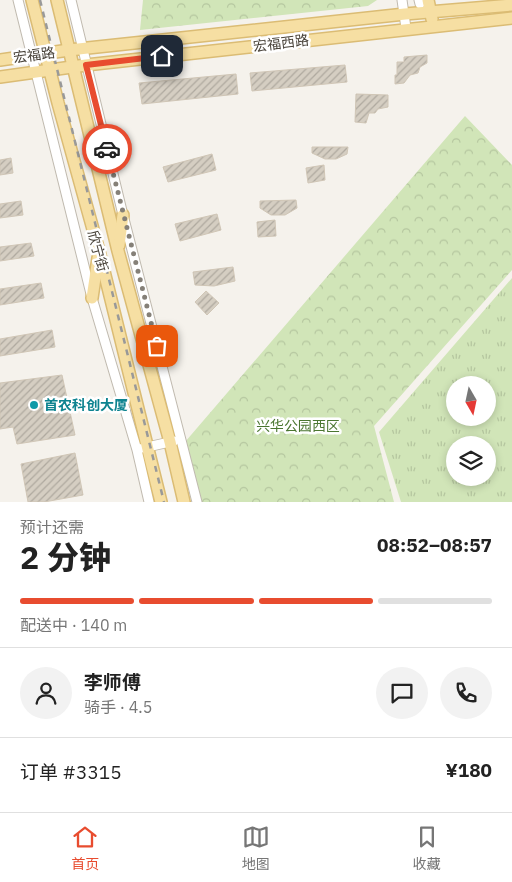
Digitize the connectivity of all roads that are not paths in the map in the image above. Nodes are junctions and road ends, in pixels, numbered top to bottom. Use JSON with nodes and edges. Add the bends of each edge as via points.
{"nodes":[{"id":1,"x":18,"y":0,"type":"edge"},
{"id":2,"x":32,"y":0,"type":"edge"},
{"id":3,"x":57,"y":0,"type":"edge"},
{"id":4,"x":71,"y":0,"type":"edge"},
{"id":5,"x":402,"y":0,"type":"edge"},
{"id":6,"x":423,"y":1,"type":"edge"},
{"id":7,"x":512,"y":5,"type":"edge"},
{"id":8,"x":431,"y":12,"type":"junction"},
{"id":9,"x":404,"y":14,"type":"junction"},
{"id":10,"x":512,"y":18,"type":"edge"},
{"id":11,"x":434,"y":26,"type":"junction"},
{"id":12,"x":406,"y":28,"type":"junction"},
{"id":13,"x":82,"y":49,"type":"junction"},
{"id":14,"x":69,"y":50,"type":"junction"},
{"id":15,"x":46,"y":54,"type":"junction"},
{"id":16,"x":32,"y":56,"type":"junction"},
{"id":17,"x":0,"y":60,"type":"edge"},
{"id":18,"x":86,"y":65,"type":"junction"},
{"id":19,"x":73,"y":67,"type":"junction"},
{"id":20,"x":50,"y":71,"type":"junction"},
{"id":21,"x":36,"y":73,"type":"junction"},
{"id":22,"x":0,"y":77,"type":"edge"},
{"id":23,"x":81,"y":100,"type":"junction"},
{"id":24,"x":58,"y":103,"type":"junction"},
{"id":25,"x":123,"y":215,"type":"junction"},
{"id":26,"x":98,"y":252,"type":"junction"},
{"id":27,"x":118,"y":252,"type":"junction"},
{"id":28,"x":92,"y":298,"type":"junction"},
{"id":29,"x":182,"y":439,"type":"junction"},
{"id":30,"x":170,"y":442,"type":"junction"},
{"id":31,"x":142,"y":449,"type":"junction"},
{"id":32,"x":149,"y":502,"type":"edge"},
{"id":33,"x":161,"y":502,"type":"edge"},
{"id":34,"x":184,"y":502,"type":"edge"},
{"id":35,"x":198,"y":502,"type":"edge"}],
"edges":[{"from":1,"to":16,"type":"street"},
{"from":2,"to":15,"type":"main road","name":"欣宁街"},
{"from":3,"to":14,"type":"main road","name":"欣宁街"},
{"from":4,"to":13,"type":"street"},
{"from":5,"to":9,"type":"street"},
{"from":6,"to":8,"type":"main road"},
{"from":7,"to":8,"type":"main road","name":"宏福西路"},
{"from":8,"to":9,"type":"main road","name":"宏福西路"},
{"from":8,"to":11,"type":"main road"},
{"from":9,"to":12,"type":"street"},
{"from":9,"to":13,"type":"main road","name":"宏福西路"},
{"from":10,"to":11,"type":"main road","name":"宏福西路"},
{"from":11,"to":12,"type":"main road","name":"宏福西路"},
{"from":12,"to":18,"type":"main road","name":"宏福西路"},
{"from":13,"to":14,"type":"main road","name":"宏福西路"},
{"from":13,"to":18,"type":"street"},
{"from":14,"to":15,"type":"main road","name":"宏福路"},
{"from":14,"to":19,"type":"main road","name":"欣宁街"},
{"from":15,"to":16,"type":"main road","name":"宏福路"},
{"from":15,"to":20,"type":"main road","name":"欣宁街"},
{"from":16,"to":17,"type":"main road","name":"宏福路"},
{"from":16,"to":21,"type":"street"},
{"from":18,"to":19,"type":"main road","name":"宏福西路"},
{"from":18,"to":25,"type":"street"},
{"from":19,"to":20,"type":"main road","name":"宏福西路"},
{"from":19,"to":23,"type":"main road","name":"欣宁街"},
{"from":20,"to":21,"type":"main road","name":"宏福路"},
{"from":20,"to":24,"type":"main road","name":"欣宁街"},
{"from":21,"to":22,"type":"main road","name":"宏福路"},
{"from":21,"to":28,"type":"street"},
{"from":23,"to":24,"type":"main road"},
{"from":23,"to":27,"type":"main road","name":"欣宁街"},
{"from":24,"to":26,"type":"main road","name":"欣宁街"},
{"from":25,"to":27,"type":"main road"},
{"from":25,"to":29,"type":"street"},
{"from":26,"to":28,"type":"main road"},
{"from":26,"to":31,"type":"main road","name":"欣宁街"},
{"from":27,"to":30,"type":"main road","name":"欣宁街"},
{"from":28,"to":31,"type":"street"},
{"from":29,"to":30,"type":"street"},
{"from":29,"to":35,"type":"street"},
{"from":30,"to":31,"type":"street"},
{"from":30,"to":34,"type":"main road","name":"欣宁街"},
{"from":31,"to":32,"type":"street"},
{"from":31,"to":33,"type":"main road","name":"欣宁街"}]}
